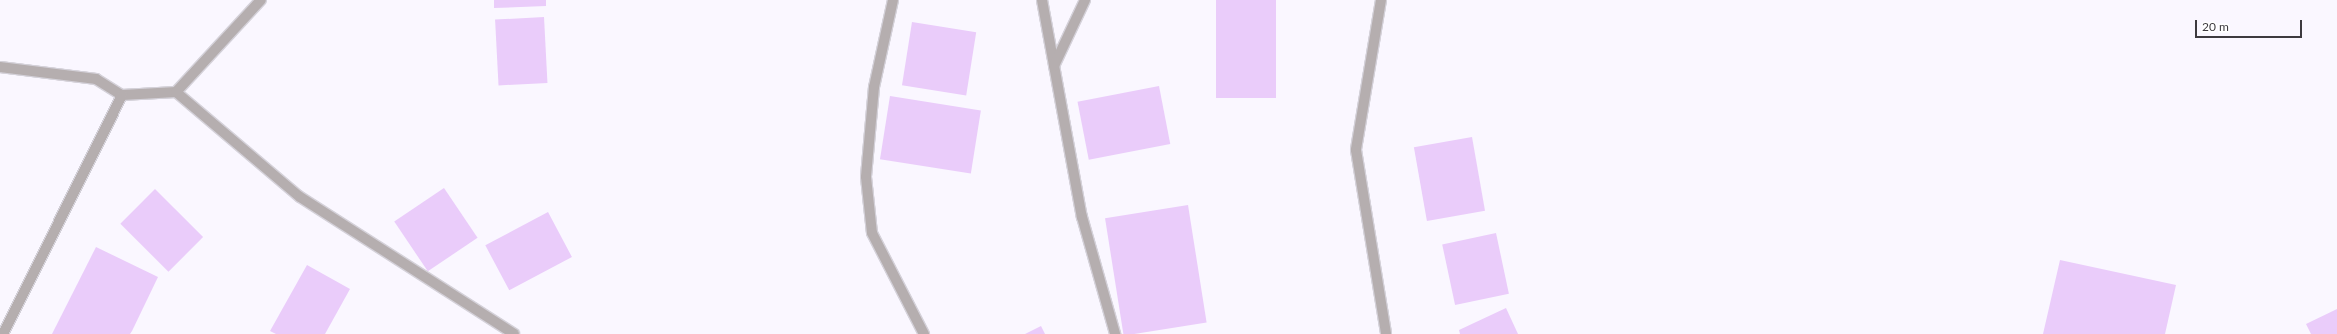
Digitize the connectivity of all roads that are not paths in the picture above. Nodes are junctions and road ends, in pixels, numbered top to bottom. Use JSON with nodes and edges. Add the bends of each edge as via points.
{"nodes":[{"id":1,"x":261,"y":0,"type":"edge"},
{"id":2,"x":893,"y":0,"type":"edge"},
{"id":3,"x":1042,"y":0,"type":"edge"},
{"id":4,"x":1085,"y":0,"type":"edge"},
{"id":5,"x":1381,"y":0,"type":"edge"},
{"id":6,"x":1054,"y":66,"type":"junction"},
{"id":7,"x":0,"y":67,"type":"edge"},
{"id":8,"x":176,"y":92,"type":"junction"},
{"id":9,"x":122,"y":95,"type":"junction"},
{"id":10,"x":3,"y":334,"type":"edge"},
{"id":11,"x":514,"y":334,"type":"edge"},
{"id":12,"x":924,"y":334,"type":"edge"},
{"id":13,"x":1116,"y":334,"type":"edge"},
{"id":14,"x":1386,"y":334,"type":"edge"}],
"edges":[{"from":1,"to":8,"type":"street"},
{"from":2,"to":12,"type":"street","via":[[874,86],[866,177],[872,233]]},
{"from":3,"to":6,"type":"street"},
{"from":4,"to":6,"type":"street"},
{"from":5,"to":14,"type":"street","via":[[1356,150]]},
{"from":6,"to":13,"type":"street","via":[[1082,217]]},
{"from":7,"to":9,"type":"street","via":[[96,79]]},
{"from":8,"to":9,"type":"street"},
{"from":8,"to":11,"type":"street","via":[[300,197]]},
{"from":9,"to":10,"type":"street"}]}
